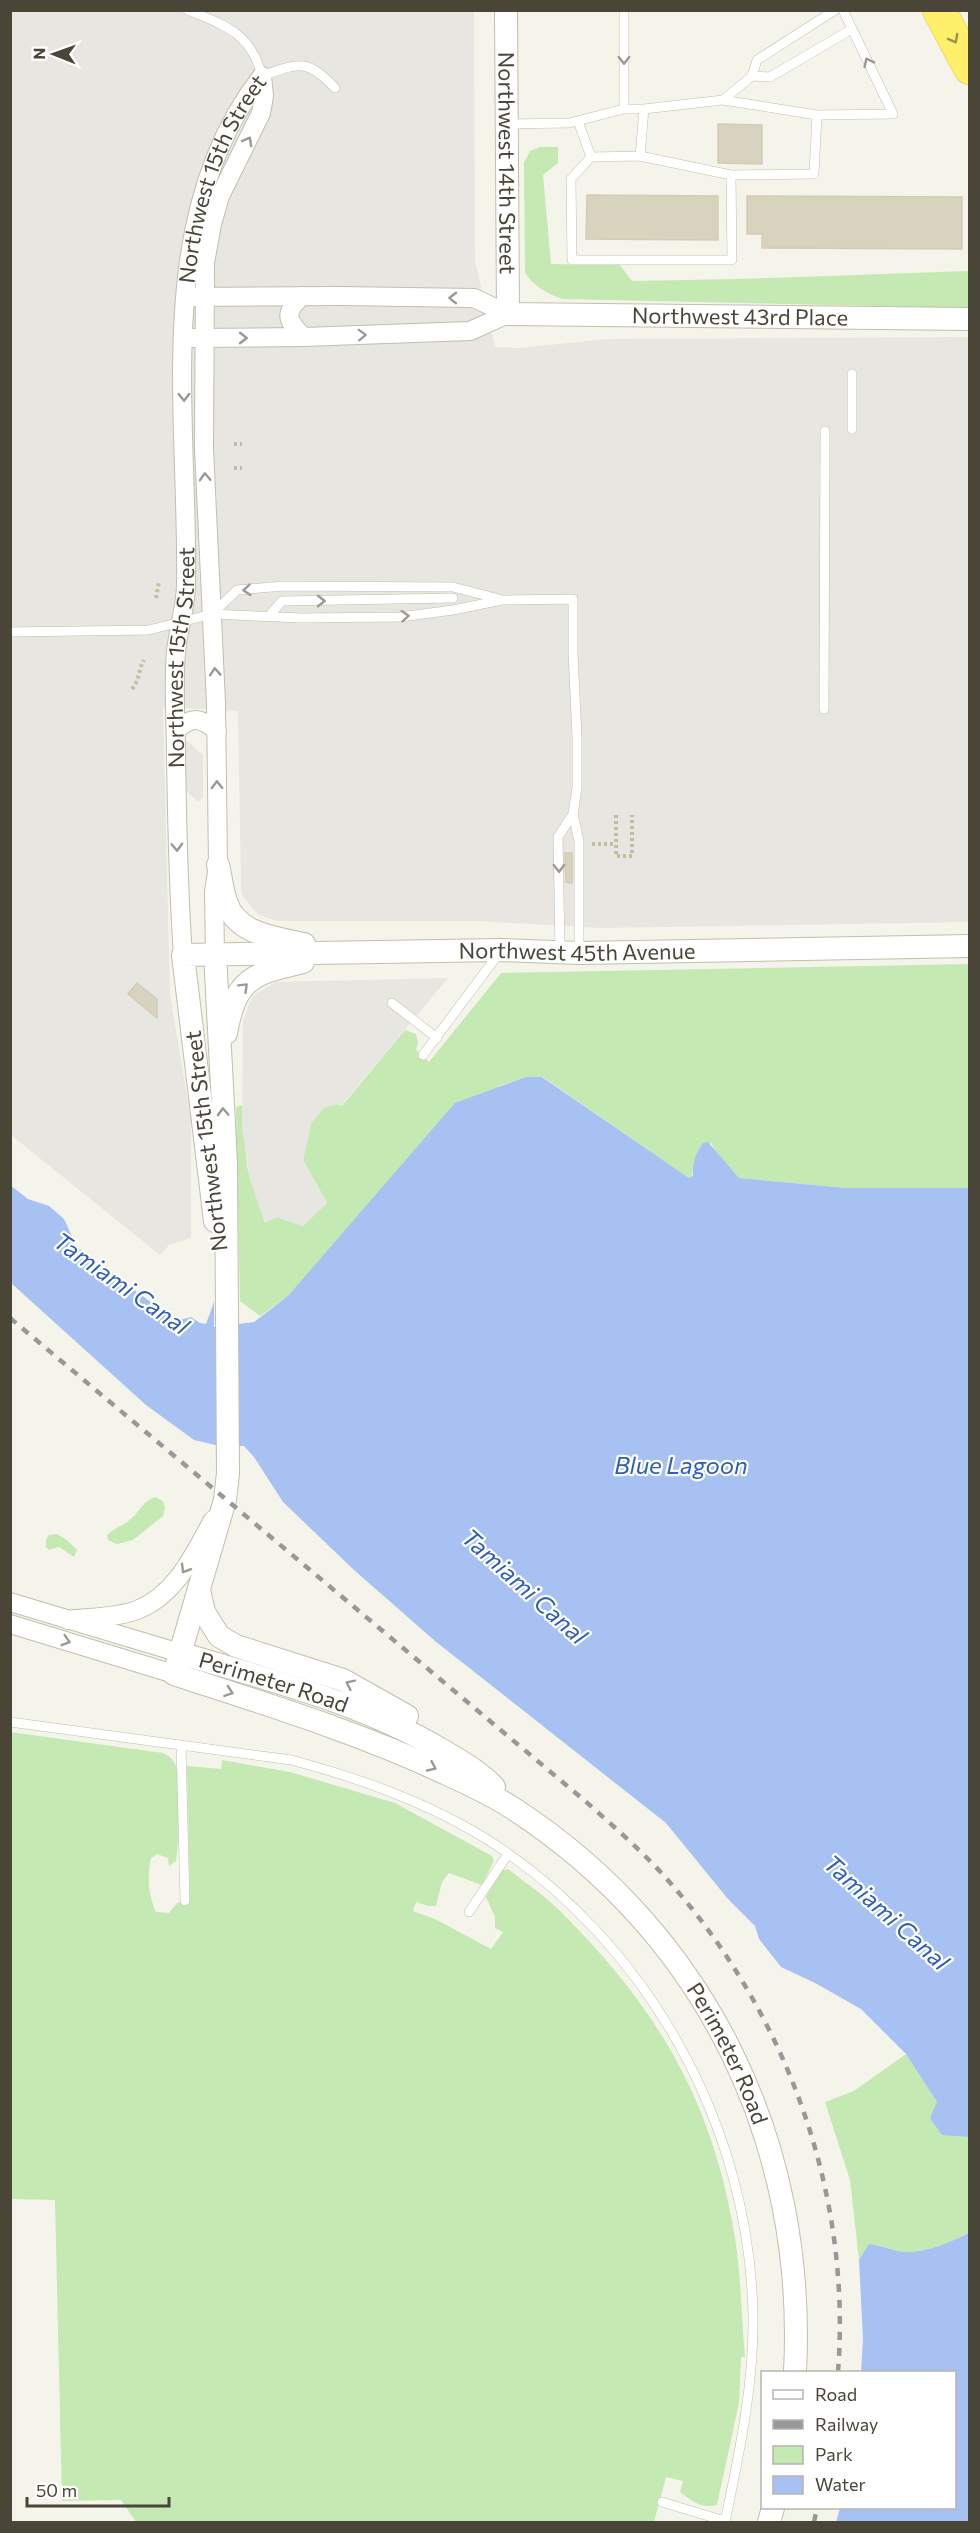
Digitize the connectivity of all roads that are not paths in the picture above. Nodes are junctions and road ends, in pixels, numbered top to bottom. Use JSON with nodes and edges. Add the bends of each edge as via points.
{"nodes":[{"id":1,"x":188,"y":10,"type":"edge"},
{"id":2,"x":506,"y":10,"type":"edge"},
{"id":3,"x":624,"y":10,"type":"edge"},
{"id":4,"x":835,"y":10,"type":"edge"},
{"id":5,"x":843,"y":10,"type":"edge"},
{"id":6,"x":939,"y":10,"type":"edge"},
{"id":7,"x":852,"y":29,"type":"junction"},
{"id":8,"x":969,"y":68,"type":"edge"},
{"id":9,"x":262,"y":76,"type":"junction"},
{"id":10,"x":752,"y":76,"type":"junction"},
{"id":11,"x":335,"y":88,"type":"dead end"},
{"id":12,"x":723,"y":100,"type":"junction"},
{"id":13,"x":624,"y":109,"type":"junction"},
{"id":14,"x":644,"y":109,"type":"junction"},
{"id":15,"x":818,"y":116,"type":"junction"},
{"id":16,"x":578,"y":121,"type":"junction"},
{"id":17,"x":507,"y":124,"type":"junction"},
{"id":18,"x":640,"y":156,"type":"junction"},
{"id":19,"x":591,"y":157,"type":"junction"},
{"id":20,"x":731,"y":175,"type":"junction"},
{"id":21,"x":303,"y":296,"type":"junction"},
{"id":22,"x":185,"y":297,"type":"junction"},
{"id":23,"x":204,"y":297,"type":"junction"},
{"id":24,"x":508,"y":314,"type":"junction"},
{"id":25,"x":969,"y":319,"type":"edge"},
{"id":26,"x":184,"y":338,"type":"junction"},
{"id":27,"x":203,"y":338,"type":"junction"},
{"id":28,"x":303,"y":338,"type":"junction"},
{"id":29,"x":852,"y":374,"type":"dead end"},
{"id":30,"x":852,"y":429,"type":"dead end"},
{"id":31,"x":825,"y":431,"type":"dead end"},
{"id":32,"x":453,"y":598,"type":"dead end"},
{"id":33,"x":502,"y":600,"type":"junction"},
{"id":34,"x":212,"y":614,"type":"junction"},
{"id":35,"x":269,"y":616,"type":"junction"},
{"id":36,"x":180,"y":622,"type":"junction"},
{"id":37,"x":10,"y":632,"type":"edge"},
{"id":38,"x":824,"y":709,"type":"dead end"},
{"id":39,"x":176,"y":730,"type":"junction"},
{"id":40,"x":216,"y":731,"type":"junction"},
{"id":41,"x":573,"y":814,"type":"junction"},
{"id":42,"x":218,"y":865,"type":"junction"},
{"id":43,"x":969,"y":946,"type":"edge"},
{"id":44,"x":501,"y":950,"type":"junction"},
{"id":45,"x":340,"y":952,"type":"junction"},
{"id":46,"x":569,"y":953,"type":"junction"},
{"id":47,"x":215,"y":954,"type":"junction"},
{"id":48,"x":183,"y":955,"type":"junction"},
{"id":49,"x":392,"y":1003,"type":"dead end"},
{"id":50,"x":436,"y":1038,"type":"junction"},
{"id":51,"x":423,"y":1055,"type":"dead end"},
{"id":52,"x":220,"y":1061,"type":"junction"},
{"id":53,"x":227,"y":1305,"type":"junction"},
{"id":54,"x":225,"y":1500,"type":"junction"},
{"id":55,"x":199,"y":1590,"type":"junction"},
{"id":56,"x":10,"y":1602,"type":"edge"},
{"id":57,"x":68,"y":1620,"type":"junction"},
{"id":58,"x":10,"y":1624,"type":"edge"},
{"id":59,"x":177,"y":1663,"type":"junction"},
{"id":60,"x":10,"y":1722,"type":"edge"},
{"id":61,"x":181,"y":1745,"type":"junction"},
{"id":62,"x":466,"y":1765,"type":"junction"},
{"id":63,"x":513,"y":1808,"type":"junction"},
{"id":64,"x":508,"y":1854,"type":"junction"},
{"id":65,"x":185,"y":1901,"type":"dead end"},
{"id":66,"x":469,"y":1912,"type":"dead end"},
{"id":67,"x":795,"y":2371,"type":"edge"},
{"id":68,"x":662,"y":2502,"type":"dead end"},
{"id":69,"x":725,"y":2522,"type":"edge"}],
"edges":[{"from":1,"to":9,"type":"lane","via":[[244,39],[255,54]]},
{"from":2,"to":17,"type":"street","name":"Northwest 14th Street"},
{"from":3,"to":13,"type":"lane","one_way":true},
{"from":4,"to":10,"type":"lane","via":[[757,60]]},
{"from":5,"to":7,"type":"lane"},
{"from":6,"to":8,"type":"highway","one_way":true},
{"from":7,"to":10,"type":"lane","via":[[770,77]]},
{"from":15,"to":7,"type":"lane","one_way":true,"via":[[893,114]]},
{"from":9,"to":11,"type":"lane","via":[[302,64],[316,70]]},
{"from":9,"to":22,"type":"street","name":"Northwest 15th Street","via":[[240,107],[210,170],[188,261]]},
{"from":23,"to":9,"type":"street","name":"Northwest 15th Street","one_way":true,"via":[[212,224],[220,195],[261,113]]},
{"from":10,"to":12,"type":"lane"},
{"from":12,"to":14,"type":"lane"},
{"from":12,"to":15,"type":"lane"},
{"from":13,"to":14,"type":"lane"},
{"from":13,"to":16,"type":"lane"},
{"from":14,"to":18,"type":"lane"},
{"from":15,"to":20,"type":"lane","via":[[814,174]]},
{"from":16,"to":17,"type":"lane"},
{"from":16,"to":19,"type":"lane"},
{"from":17,"to":24,"type":"street","name":"Northwest 14th Street"},
{"from":18,"to":19,"type":"lane"},
{"from":18,"to":20,"type":"lane"},
{"from":19,"to":20,"type":"lane","via":[[571,179],[572,260],[732,260]]},
{"from":21,"to":23,"type":"street","name":"Northwest 43rd Place"},
{"from":24,"to":21,"type":"street","name":"Northwest 43rd Place","one_way":true,"via":[[474,298]]},
{"from":21,"to":28,"type":"street","via":[[291,306],[290,317]]},
{"from":22,"to":23,"type":"street","name":"Northwest 43rd Place"},
{"from":22,"to":26,"type":"street","name":"Northwest 15th Street"},
{"from":23,"to":27,"type":"street","name":"Northwest 15th Street"},
{"from":24,"to":25,"type":"street","name":"Northwest 43rd Place"},
{"from":28,"to":24,"type":"street","name":"Northwest 43rd Place","one_way":true,"via":[[470,331]]},
{"from":26,"to":27,"type":"street","name":"Northwest 43rd Place"},
{"from":26,"to":36,"type":"street","name":"Northwest 15th Street","one_way":true,"via":[[186,587]]},
{"from":27,"to":28,"type":"street","name":"Northwest 43rd Place","one_way":true},
{"from":34,"to":27,"type":"street","name":"Northwest 15th Street","one_way":true,"via":[[205,499]]},
{"from":29,"to":30,"type":"lane"},
{"from":31,"to":38,"type":"lane"},
{"from":35,"to":32,"type":"lane","one_way":true,"via":[[282,601]]},
{"from":33,"to":34,"type":"lane","one_way":true,"via":[[453,587],[293,586],[237,591]]},
{"from":35,"to":33,"type":"lane","one_way":true,"via":[[400,616]]},
{"from":33,"to":41,"type":"lane","via":[[573,599],[578,737]]},
{"from":34,"to":35,"type":"lane"},
{"from":34,"to":36,"type":"lane"},
{"from":40,"to":34,"type":"street","name":"Northwest 15th Street","one_way":true},
{"from":36,"to":37,"type":"lane","via":[[149,630]]},
{"from":36,"to":39,"type":"street","name":"Northwest 15th Street"},
{"from":39,"to":40,"type":"street","via":[[186,721],[196,720]]},
{"from":39,"to":48,"type":"street","name":"Northwest 15th Street","one_way":true},
{"from":42,"to":40,"type":"street","name":"Northwest 15th Street","one_way":true},
{"from":41,"to":46,"type":"lane","via":[[579,842]]},
{"from":41,"to":46,"type":"lane","one_way":true,"via":[[558,837]]},
{"from":42,"to":45,"type":"street","via":[[226,902],[243,926]]},
{"from":42,"to":47,"type":"street","name":"Northwest 15th Street","via":[[214,892]]},
{"from":43,"to":46,"type":"street","name":"Northwest 45th Avenue"},
{"from":44,"to":45,"type":"street","name":"Northwest 45th Avenue"},
{"from":44,"to":46,"type":"street","name":"Northwest 45th Avenue"},
{"from":44,"to":50,"type":"lane"},
{"from":45,"to":47,"type":"street","name":"Northwest 45th Avenue"},
{"from":52,"to":45,"type":"street","one_way":true,"via":[[232,1004],[246,984],[262,973]]},
{"from":47,"to":48,"type":"street","name":"Northwest 45th Avenue"},
{"from":47,"to":52,"type":"street","name":"Northwest 15th Street"},
{"from":48,"to":53,"type":"street","name":"Northwest 15th Street"},
{"from":49,"to":50,"type":"lane"},
{"from":50,"to":51,"type":"lane"},
{"from":53,"to":52,"type":"street","name":"Northwest 15th Street","one_way":true,"via":[[226,1162]]},
{"from":53,"to":54,"type":"street","name":"Northwest 15th Street"},
{"from":54,"to":55,"type":"street","name":"Northwest 15th Street"},
{"from":54,"to":57,"type":"street","one_way":true,"via":[[180,1578],[166,1592],[137,1610]]},
{"from":55,"to":59,"type":"street","name":"Northwest 15th Street"},
{"from":62,"to":55,"type":"street","one_way":true,"via":[[411,1719],[343,1680],[236,1646],[219,1636],[204,1612]]},
{"from":56,"to":57,"type":"street","name":"Perimeter Road"},
{"from":57,"to":59,"type":"street","name":"Perimeter Road"},
{"from":58,"to":59,"type":"street","name":"Perimeter Road","one_way":true},
{"from":59,"to":62,"type":"street","name":"Perimeter Road","via":[[339,1702],[410,1731]]},
{"from":59,"to":63,"type":"street","name":"Perimeter Road","one_way":true,"via":[[379,1743]]},
{"from":60,"to":61,"type":"lane"},
{"from":61,"to":64,"type":"lane","via":[[291,1760],[361,1780],[428,1807]]},
{"from":61,"to":65,"type":"lane"},
{"from":62,"to":63,"type":"street","name":"Perimeter Road"},
{"from":63,"to":67,"type":"street","name":"Perimeter Road","via":[[591,1868],[643,1921],[686,1974],[738,2064],[764,2128],[784,2204],[794,2268]]},
{"from":64,"to":66,"type":"lane"},
{"from":64,"to":69,"type":"lane","via":[[590,1924],[641,1984],[693,2070],[724,2146],[744,2227],[753,2316],[748,2399]]},
{"from":68,"to":69,"type":"lane"}]}
